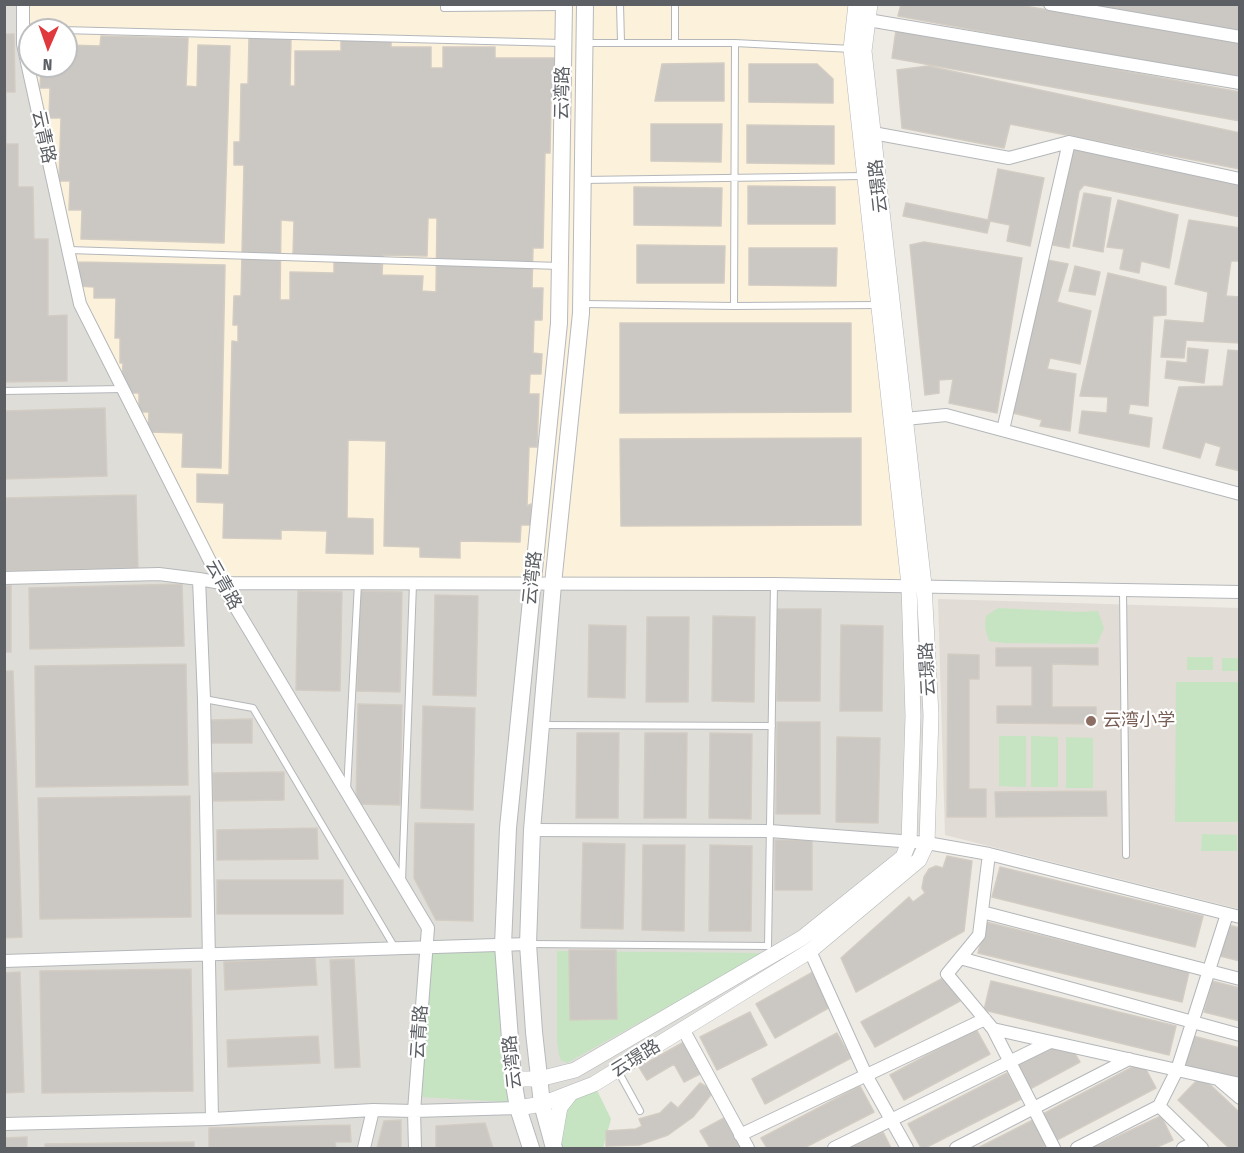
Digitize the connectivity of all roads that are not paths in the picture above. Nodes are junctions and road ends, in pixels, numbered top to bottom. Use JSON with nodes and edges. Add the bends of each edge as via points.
{"nodes":[{"id":1,"x":444,"y":4,"type":"edge"},
{"id":2,"x":585,"y":4,"type":"edge"},
{"id":3,"x":620,"y":4,"type":"edge"},
{"id":4,"x":675,"y":4,"type":"edge"},
{"id":5,"x":856,"y":4,"type":"edge"},
{"id":6,"x":1050,"y":4,"type":"edge"},
{"id":7,"x":523,"y":6,"type":"edge"},
{"id":8,"x":564,"y":6,"type":"edge"},
{"id":9,"x":869,"y":12,"type":"edge"},
{"id":10,"x":78,"y":30,"type":"edge"},
{"id":11,"x":1239,"y":37,"type":"edge"},
{"id":12,"x":621,"y":42,"type":"junction"},
{"id":13,"x":564,"y":43,"type":"junction"},
{"id":14,"x":585,"y":43,"type":"junction"},
{"id":15,"x":675,"y":43,"type":"junction"},
{"id":16,"x":735,"y":43,"type":"junction"},
{"id":17,"x":857,"y":50,"type":"junction"},
{"id":18,"x":30,"y":78,"type":"edge"},
{"id":19,"x":1239,"y":83,"type":"edge"},
{"id":20,"x":873,"y":133,"type":"junction"},
{"id":21,"x":1069,"y":142,"type":"junction"},
{"id":22,"x":872,"y":176,"type":"junction"},
{"id":23,"x":734,"y":178,"type":"junction"},
{"id":24,"x":1239,"y":179,"type":"edge"},
{"id":25,"x":583,"y":180,"type":"junction"},
{"id":26,"x":68,"y":250,"type":"junction"},
{"id":27,"x":560,"y":266,"type":"junction"},
{"id":28,"x":582,"y":304,"type":"junction"},
{"id":29,"x":886,"y":305,"type":"junction"},
{"id":30,"x":734,"y":306,"type":"junction"},
{"id":31,"x":123,"y":389,"type":"junction"},
{"id":32,"x":4,"y":391,"type":"edge"},
{"id":33,"x":905,"y":419,"type":"junction"},
{"id":34,"x":1003,"y":430,"type":"junction"},
{"id":35,"x":1239,"y":494,"type":"edge"},
{"id":36,"x":4,"y":578,"type":"edge"},
{"id":37,"x":199,"y":579,"type":"junction"},
{"id":38,"x":221,"y":583,"type":"junction"},
{"id":39,"x":358,"y":583,"type":"junction"},
{"id":40,"x":413,"y":584,"type":"junction"},
{"id":41,"x":532,"y":584,"type":"junction"},
{"id":42,"x":553,"y":584,"type":"junction"},
{"id":43,"x":774,"y":584,"type":"junction"},
{"id":44,"x":917,"y":585,"type":"junction"},
{"id":45,"x":1123,"y":590,"type":"junction"},
{"id":46,"x":1239,"y":592,"type":"edge"},
{"id":47,"x":204,"y":699,"type":"junction"},
{"id":48,"x":542,"y":725,"type":"junction"},
{"id":49,"x":772,"y":726,"type":"junction"},
{"id":50,"x":347,"y":794,"type":"junction"},
{"id":51,"x":532,"y":830,"type":"junction"},
{"id":52,"x":770,"y":831,"type":"junction"},
{"id":53,"x":909,"y":842,"type":"junction"},
{"id":54,"x":927,"y":843,"type":"junction"},
{"id":55,"x":989,"y":854,"type":"junction"},
{"id":56,"x":1126,"y":855,"type":"dead end"},
{"id":57,"x":402,"y":885,"type":"junction"},
{"id":58,"x":982,"y":912,"type":"junction"},
{"id":59,"x":1233,"y":915,"type":"edge"},
{"id":60,"x":528,"y":944,"type":"junction"},
{"id":61,"x":503,"y":945,"type":"junction"},
{"id":62,"x":427,"y":948,"type":"junction"},
{"id":63,"x":395,"y":949,"type":"junction"},
{"id":64,"x":810,"y":951,"type":"junction"},
{"id":65,"x":209,"y":955,"type":"junction"},
{"id":66,"x":960,"y":958,"type":"junction"},
{"id":67,"x":4,"y":961,"type":"edge"},
{"id":68,"x":1209,"y":971,"type":"junction"},
{"id":69,"x":1239,"y":979,"type":"edge"},
{"id":70,"x":1192,"y":1023,"type":"junction"},
{"id":71,"x":989,"y":1024,"type":"junction"},
{"id":72,"x":683,"y":1029,"type":"junction"},
{"id":73,"x":1239,"y":1035,"type":"edge"},
{"id":74,"x":535,"y":1040,"type":"junction"},
{"id":75,"x":1050,"y":1042,"type":"junction"},
{"id":76,"x":1129,"y":1059,"type":"junction"},
{"id":77,"x":1010,"y":1062,"type":"junction"},
{"id":78,"x":618,"y":1070,"type":"junction"},
{"id":79,"x":1177,"y":1070,"type":"junction"},
{"id":80,"x":567,"y":1072,"type":"junction"},
{"id":81,"x":866,"y":1075,"type":"junction"},
{"id":82,"x":539,"y":1078,"type":"junction"},
{"id":83,"x":513,"y":1079,"type":"junction"},
{"id":84,"x":1217,"y":1079,"type":"junction"},
{"id":85,"x":1239,"y":1084,"type":"edge"},
{"id":86,"x":571,"y":1093,"type":"junction"},
{"id":87,"x":1239,"y":1098,"type":"edge"},
{"id":88,"x":542,"y":1104,"type":"junction"},
{"id":89,"x":1159,"y":1106,"type":"junction"},
{"id":90,"x":518,"y":1108,"type":"junction"},
{"id":91,"x":1033,"y":1108,"type":"junction"},
{"id":92,"x":374,"y":1110,"type":"junction"},
{"id":93,"x":414,"y":1111,"type":"junction"},
{"id":94,"x":640,"y":1111,"type":"dead end"},
{"id":95,"x":212,"y":1119,"type":"junction"},
{"id":96,"x":891,"y":1120,"type":"junction"},
{"id":97,"x":4,"y":1124,"type":"edge"},
{"id":98,"x":740,"y":1134,"type":"junction"},
{"id":99,"x":1198,"y":1145,"type":"edge"},
{"id":100,"x":554,"y":1147,"type":"edge"},
{"id":101,"x":364,"y":1149,"type":"edge"},
{"id":102,"x":415,"y":1149,"type":"edge"},
{"id":103,"x":531,"y":1149,"type":"edge"},
{"id":104,"x":748,"y":1149,"type":"edge"},
{"id":105,"x":834,"y":1149,"type":"edge"},
{"id":106,"x":907,"y":1149,"type":"edge"},
{"id":107,"x":956,"y":1149,"type":"edge"},
{"id":108,"x":1054,"y":1149,"type":"edge"},
{"id":109,"x":1077,"y":1149,"type":"edge"},
{"id":110,"x":1183,"y":1149,"type":"edge"}],
"edges":[{"from":1,"to":7,"type":"lane","via":[[444,8]]},
{"from":2,"to":14,"type":"main road","name":"云湾路"},
{"from":3,"to":12,"type":"lane"},
{"from":4,"to":15,"type":"lane"},
{"from":5,"to":17,"type":"street","name":"云璟路"},
{"from":6,"to":11,"type":"street"},
{"from":7,"to":8,"type":"lane"},
{"from":8,"to":13,"type":"main road","name":"云湾路"},
{"from":9,"to":17,"type":"street","name":"云璟路"},
{"from":9,"to":19,"type":"street"},
{"from":10,"to":13,"type":"lane"},
{"from":12,"to":14,"type":"lane"},
{"from":12,"to":15,"type":"lane"},
{"from":13,"to":27,"type":"main road","name":"云湾路"},
{"from":14,"to":25,"type":"main road","name":"云湾路"},
{"from":15,"to":16,"type":"lane"},
{"from":16,"to":17,"type":"lane"},
{"from":16,"to":23,"type":"lane"},
{"from":17,"to":20,"type":"street","name":"云璟路"},
{"from":17,"to":22,"type":"street","name":"云璟路"},
{"from":18,"to":26,"type":"street","name":"云青路"},
{"from":20,"to":21,"type":"street","via":[[1009,158]]},
{"from":20,"to":22,"type":"street","name":"云璟路"},
{"from":21,"to":24,"type":"street"},
{"from":21,"to":34,"type":"street"},
{"from":22,"to":23,"type":"lane"},
{"from":22,"to":29,"type":"street","name":"云璟路"},
{"from":23,"to":25,"type":"lane"},
{"from":23,"to":30,"type":"lane"},
{"from":25,"to":28,"type":"main road","name":"云湾路"},
{"from":26,"to":27,"type":"lane"},
{"from":26,"to":31,"type":"street","name":"云青路","via":[[80,304]]},
{"from":27,"to":41,"type":"main road","name":"云湾路","via":[[559,323]]},
{"from":28,"to":30,"type":"lane"},
{"from":28,"to":42,"type":"main road","name":"云湾路"},
{"from":29,"to":30,"type":"lane"},
{"from":29,"to":33,"type":"street","name":"云璟路"},
{"from":29,"to":44,"type":"street","name":"云璟路"},
{"from":31,"to":32,"type":"lane"},
{"from":31,"to":38,"type":"street","name":"云青路"},
{"from":33,"to":34,"type":"street","via":[[946,415]]},
{"from":33,"to":44,"type":"street","name":"云璟路"},
{"from":34,"to":35,"type":"street"},
{"from":36,"to":37,"type":"street","via":[[159,574]]},
{"from":37,"to":38,"type":"street"},
{"from":37,"to":47,"type":"street"},
{"from":38,"to":39,"type":"street"},
{"from":38,"to":50,"type":"street","name":"云青路"},
{"from":39,"to":40,"type":"street"},
{"from":39,"to":50,"type":"lane"},
{"from":40,"to":41,"type":"street"},
{"from":40,"to":57,"type":"lane"},
{"from":41,"to":42,"type":"street"},
{"from":41,"to":61,"type":"main road","name":"云湾路","via":[[508,828]]},
{"from":42,"to":43,"type":"street"},
{"from":42,"to":48,"type":"main road","name":"云湾路"},
{"from":43,"to":44,"type":"street"},
{"from":43,"to":49,"type":"lane"},
{"from":44,"to":45,"type":"street"},
{"from":44,"to":53,"type":"street","name":"云璟路"},
{"from":44,"to":54,"type":"street","name":"云璟路","via":[[931,715]]},
{"from":45,"to":46,"type":"street"},
{"from":45,"to":56,"type":"lane"},
{"from":47,"to":63,"type":"lane","via":[[253,708]]},
{"from":47,"to":65,"type":"street"},
{"from":48,"to":49,"type":"lane"},
{"from":48,"to":51,"type":"main road","name":"云湾路"},
{"from":49,"to":52,"type":"lane"},
{"from":50,"to":57,"type":"street","name":"云青路"},
{"from":51,"to":52,"type":"street"},
{"from":51,"to":60,"type":"main road","name":"云湾路"},
{"from":52,"to":53,"type":"street"},
{"from":52,"to":60,"type":"lane","via":[[768,946]]},
{"from":53,"to":54,"type":"street"},
{"from":53,"to":80,"type":"street","name":"云璟路","via":[[903,857],[802,938]]},
{"from":54,"to":55,"type":"street"},
{"from":54,"to":64,"type":"street","name":"云璟路","via":[[919,860]]},
{"from":55,"to":58,"type":"street"},
{"from":55,"to":59,"type":"street"},
{"from":57,"to":62,"type":"street","name":"云青路","via":[[428,928]]},
{"from":58,"to":66,"type":"street","via":[[979,935]]},
{"from":58,"to":68,"type":"street"},
{"from":59,"to":68,"type":"street"},
{"from":60,"to":61,"type":"street"},
{"from":60,"to":74,"type":"main road","name":"云湾路"},
{"from":61,"to":62,"type":"street"},
{"from":61,"to":83,"type":"main road","name":"云湾路"},
{"from":62,"to":63,"type":"street"},
{"from":62,"to":93,"type":"street","name":"云青路"},
{"from":63,"to":65,"type":"street"},
{"from":64,"to":72,"type":"street","name":"云璟路"},
{"from":64,"to":81,"type":"street"},
{"from":65,"to":67,"type":"street"},
{"from":65,"to":95,"type":"street"},
{"from":66,"to":70,"type":"street"},
{"from":66,"to":71,"type":"street","via":[[947,974]]},
{"from":68,"to":69,"type":"street"},
{"from":68,"to":70,"type":"street"},
{"from":70,"to":73,"type":"street"},
{"from":70,"to":79,"type":"street"},
{"from":71,"to":75,"type":"street"},
{"from":71,"to":77,"type":"street"},
{"from":71,"to":81,"type":"street"},
{"from":72,"to":78,"type":"street","name":"云璟路"},
{"from":72,"to":98,"type":"street"},
{"from":74,"to":80,"type":"street","via":[[553,1068]]},
{"from":74,"to":82,"type":"main road","name":"云湾路"},
{"from":75,"to":76,"type":"street"},
{"from":75,"to":77,"type":"street"},
{"from":76,"to":79,"type":"street"},
{"from":76,"to":91,"type":"street"},
{"from":77,"to":91,"type":"street"},
{"from":77,"to":96,"type":"street"},
{"from":78,"to":86,"type":"street","name":"云璟路"},
{"from":78,"to":94,"type":"lane"},
{"from":79,"to":84,"type":"street"},
{"from":79,"to":89,"type":"street"},
{"from":80,"to":82,"type":"street","name":"云璟路"},
{"from":81,"to":96,"type":"street"},
{"from":81,"to":98,"type":"street"},
{"from":82,"to":83,"type":"street","name":"云璟路"},
{"from":82,"to":88,"type":"main road","name":"云湾路"},
{"from":83,"to":90,"type":"main road","name":"云湾路"},
{"from":84,"to":85,"type":"street"},
{"from":84,"to":87,"type":"street"},
{"from":86,"to":88,"type":"street","name":"云璟路"},
{"from":86,"to":100,"type":"street","via":[[560,1107]]},
{"from":88,"to":90,"type":"street","name":"云璟路"},
{"from":88,"to":100,"type":"main road","name":"云湾路"},
{"from":89,"to":99,"type":"street"},
{"from":89,"to":109,"type":"street"},
{"from":90,"to":93,"type":"street"},
{"from":90,"to":103,"type":"main road","name":"云湾路"},
{"from":91,"to":107,"type":"street"},
{"from":91,"to":108,"type":"street"},
{"from":92,"to":93,"type":"street"},
{"from":92,"to":95,"type":"street"},
{"from":92,"to":101,"type":"street"},
{"from":93,"to":102,"type":"street","name":"云青路"},
{"from":95,"to":97,"type":"street"},
{"from":96,"to":105,"type":"street"},
{"from":96,"to":106,"type":"street"},
{"from":98,"to":104,"type":"street"},
{"from":99,"to":110,"type":"street"}]}
